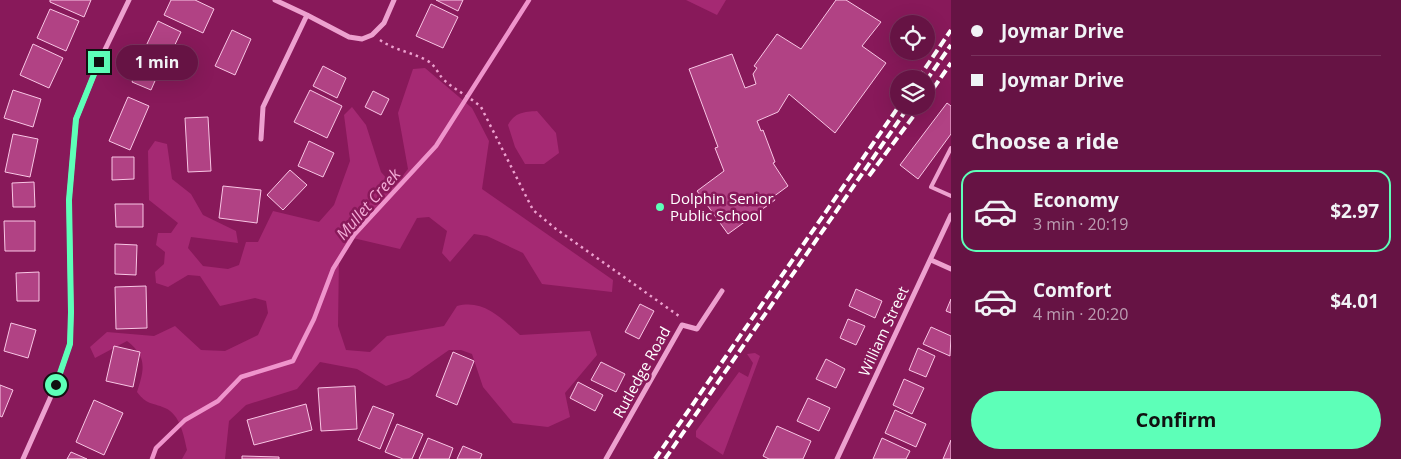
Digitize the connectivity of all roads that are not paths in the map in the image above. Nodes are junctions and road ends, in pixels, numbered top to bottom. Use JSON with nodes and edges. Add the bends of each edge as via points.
{"nodes":[{"id":1,"x":130,"y":0,"type":"edge"},
{"id":2,"x":275,"y":0,"type":"edge"},
{"id":3,"x":394,"y":0,"type":"edge"},
{"id":4,"x":307,"y":15,"type":"junction"},
{"id":5,"x":261,"y":139,"type":"dead end"},
{"id":6,"x":951,"y":148,"type":"edge"},
{"id":7,"x":951,"y":196,"type":"edge"},
{"id":8,"x":951,"y":215,"type":"edge"},
{"id":9,"x":931,"y":260,"type":"junction"},
{"id":10,"x":951,"y":269,"type":"edge"},
{"id":11,"x":722,"y":291,"type":"dead end"},
{"id":12,"x":23,"y":459,"type":"edge"},
{"id":13,"x":606,"y":459,"type":"edge"},
{"id":14,"x":837,"y":459,"type":"edge"}],
"edges":[{"from":1,"to":12,"type":"street","via":[[99,62],[76,119],[69,200],[70,344],[56,385]]},
{"from":2,"to":4,"type":"street"},
{"from":3,"to":4,"type":"street","via":[[384,23],[372,35],[362,39],[349,37]]},
{"from":4,"to":5,"type":"street","via":[[263,106]]},
{"from":6,"to":7,"type":"lane","via":[[931,187]]},
{"from":8,"to":9,"type":"street","name":"William Street"},
{"from":9,"to":10,"type":"street"},
{"from":9,"to":14,"type":"street","name":"William Street"},
{"from":11,"to":13,"type":"street","name":"Rutledge Road","via":[[698,329],[682,325]]}]}
